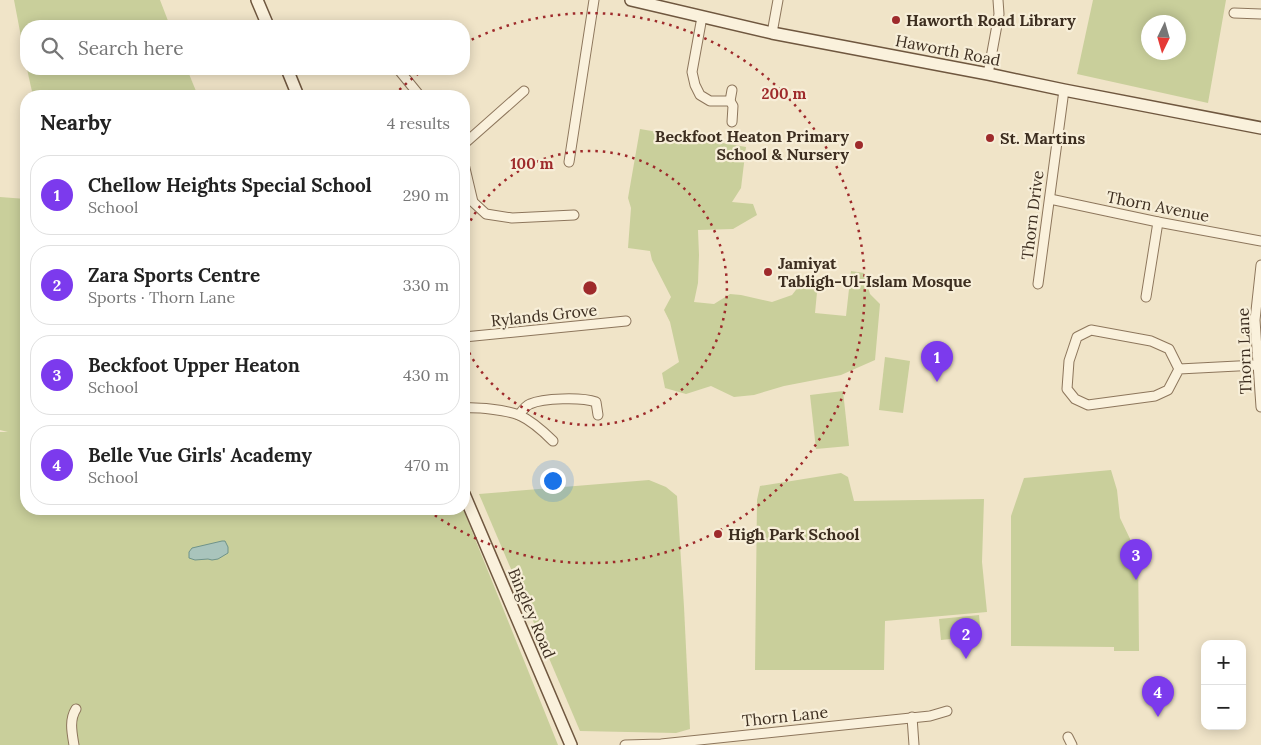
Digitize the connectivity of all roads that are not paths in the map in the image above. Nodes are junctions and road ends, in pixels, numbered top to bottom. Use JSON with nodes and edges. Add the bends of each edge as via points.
{"nodes":[{"id":1,"x":257,"y":0,"type":"edge"},
{"id":2,"x":594,"y":0,"type":"edge"},
{"id":3,"x":631,"y":0,"type":"edge"},
{"id":4,"x":778,"y":0,"type":"edge"},
{"id":5,"x":998,"y":0,"type":"edge"},
{"id":6,"x":1234,"y":13,"type":"dead end"},
{"id":7,"x":1261,"y":14,"type":"edge"},
{"id":8,"x":702,"y":17,"type":"junction"},
{"id":9,"x":265,"y":20,"type":"edge"},
{"id":10,"x":772,"y":33,"type":"junction"},
{"id":11,"x":988,"y":74,"type":"junction"},
{"id":12,"x":289,"y":75,"type":"edge"},
{"id":13,"x":403,"y":75,"type":"edge"},
{"id":14,"x":296,"y":90,"type":"edge"},
{"id":15,"x":415,"y":90,"type":"edge"},
{"id":16,"x":524,"y":90,"type":"dead end"},
{"id":17,"x":732,"y":90,"type":"dead end"},
{"id":18,"x":1064,"y":90,"type":"junction"},
{"id":19,"x":730,"y":101,"type":"junction"},
{"id":20,"x":732,"y":122,"type":"dead end"},
{"id":21,"x":1261,"y":128,"type":"edge"},
{"id":22,"x":470,"y":139,"type":"edge"},
{"id":23,"x":569,"y":162,"type":"dead end"},
{"id":24,"x":470,"y":189,"type":"edge"},
{"id":25,"x":1050,"y":198,"type":"junction"},
{"id":26,"x":574,"y":215,"type":"dead end"},
{"id":27,"x":1158,"y":222,"type":"junction"},
{"id":28,"x":1261,"y":241,"type":"edge"},
{"id":29,"x":1261,"y":265,"type":"edge"},
{"id":30,"x":1038,"y":284,"type":"dead end"},
{"id":31,"x":1146,"y":297,"type":"dead end"},
{"id":32,"x":626,"y":322,"type":"dead end"},
{"id":33,"x":470,"y":337,"type":"edge"},
{"id":34,"x":1257,"y":365,"type":"junction"},
{"id":35,"x":1179,"y":369,"type":"junction"},
{"id":36,"x":1261,"y":407,"type":"edge"},
{"id":37,"x":470,"y":408,"type":"edge"},
{"id":38,"x":518,"y":415,"type":"junction"},
{"id":39,"x":598,"y":415,"type":"dead end"},
{"id":40,"x":553,"y":441,"type":"dead end"},
{"id":41,"x":470,"y":508,"type":"edge"},
{"id":42,"x":76,"y":709,"type":"dead end"},
{"id":43,"x":947,"y":711,"type":"dead end"},
{"id":44,"x":912,"y":717,"type":"junction"},
{"id":45,"x":74,"y":745,"type":"edge"},
{"id":46,"x":571,"y":745,"type":"edge"},
{"id":47,"x":625,"y":745,"type":"edge"},
{"id":48,"x":914,"y":745,"type":"edge"}],
"edges":[{"from":1,"to":9,"type":"main road"},
{"from":2,"to":23,"type":"street"},
{"from":3,"to":8,"type":"main road","name":"Haworth Road"},
{"from":4,"to":10,"type":"street"},
{"from":5,"to":11,"type":"street","via":[[999,14]]},
{"from":6,"to":7,"type":"street"},
{"from":8,"to":10,"type":"main road","name":"Haworth Road"},
{"from":8,"to":19,"type":"street","via":[[692,72],[695,85],[700,95],[710,100]]},
{"from":10,"to":11,"type":"main road","name":"Haworth Road"},
{"from":11,"to":18,"type":"main road","name":"Haworth Road"},
{"from":12,"to":14,"type":"main road"},
{"from":13,"to":15,"type":"street"},
{"from":16,"to":22,"type":"street"},
{"from":17,"to":19,"type":"street"},
{"from":18,"to":21,"type":"main road","name":"Haworth Road"},
{"from":18,"to":25,"type":"street","name":"Thorn Drive"},
{"from":19,"to":20,"type":"street"},
{"from":24,"to":26,"type":"street","via":[[473,202],[486,214],[512,218]]},
{"from":25,"to":27,"type":"street","name":"Thorn Avenue"},
{"from":25,"to":30,"type":"street","name":"Thorn Drive"},
{"from":27,"to":28,"type":"street","name":"Thorn Avenue"},
{"from":27,"to":31,"type":"street"},
{"from":29,"to":34,"type":"street","name":"Thorn Lane","via":[[1255,320]]},
{"from":32,"to":33,"type":"street","name":"Rylands Grove"},
{"from":34,"to":35,"type":"street"},
{"from":34,"to":36,"type":"street","name":"Thorn Lane"},
{"from":35,"to":35,"type":"street","via":[[1168,390],[1155,396],[1088,405],[1075,399],[1067,389],[1077,337],[1091,330],[1151,341],[1169,349]]},
{"from":37,"to":38,"type":"street"},
{"from":38,"to":39,"type":"street","via":[[528,405],[539,401],[567,399],[596,402]]},
{"from":38,"to":40,"type":"street","via":[[542,429]]},
{"from":41,"to":46,"type":"main road","name":"Bingley Road"},
{"from":42,"to":45,"type":"street","via":[[72,715]]},
{"from":43,"to":44,"type":"street","name":"Thorn Lane"},
{"from":44,"to":47,"type":"street","name":"Thorn Lane","via":[[661,744]]},
{"from":44,"to":48,"type":"street"}]}
